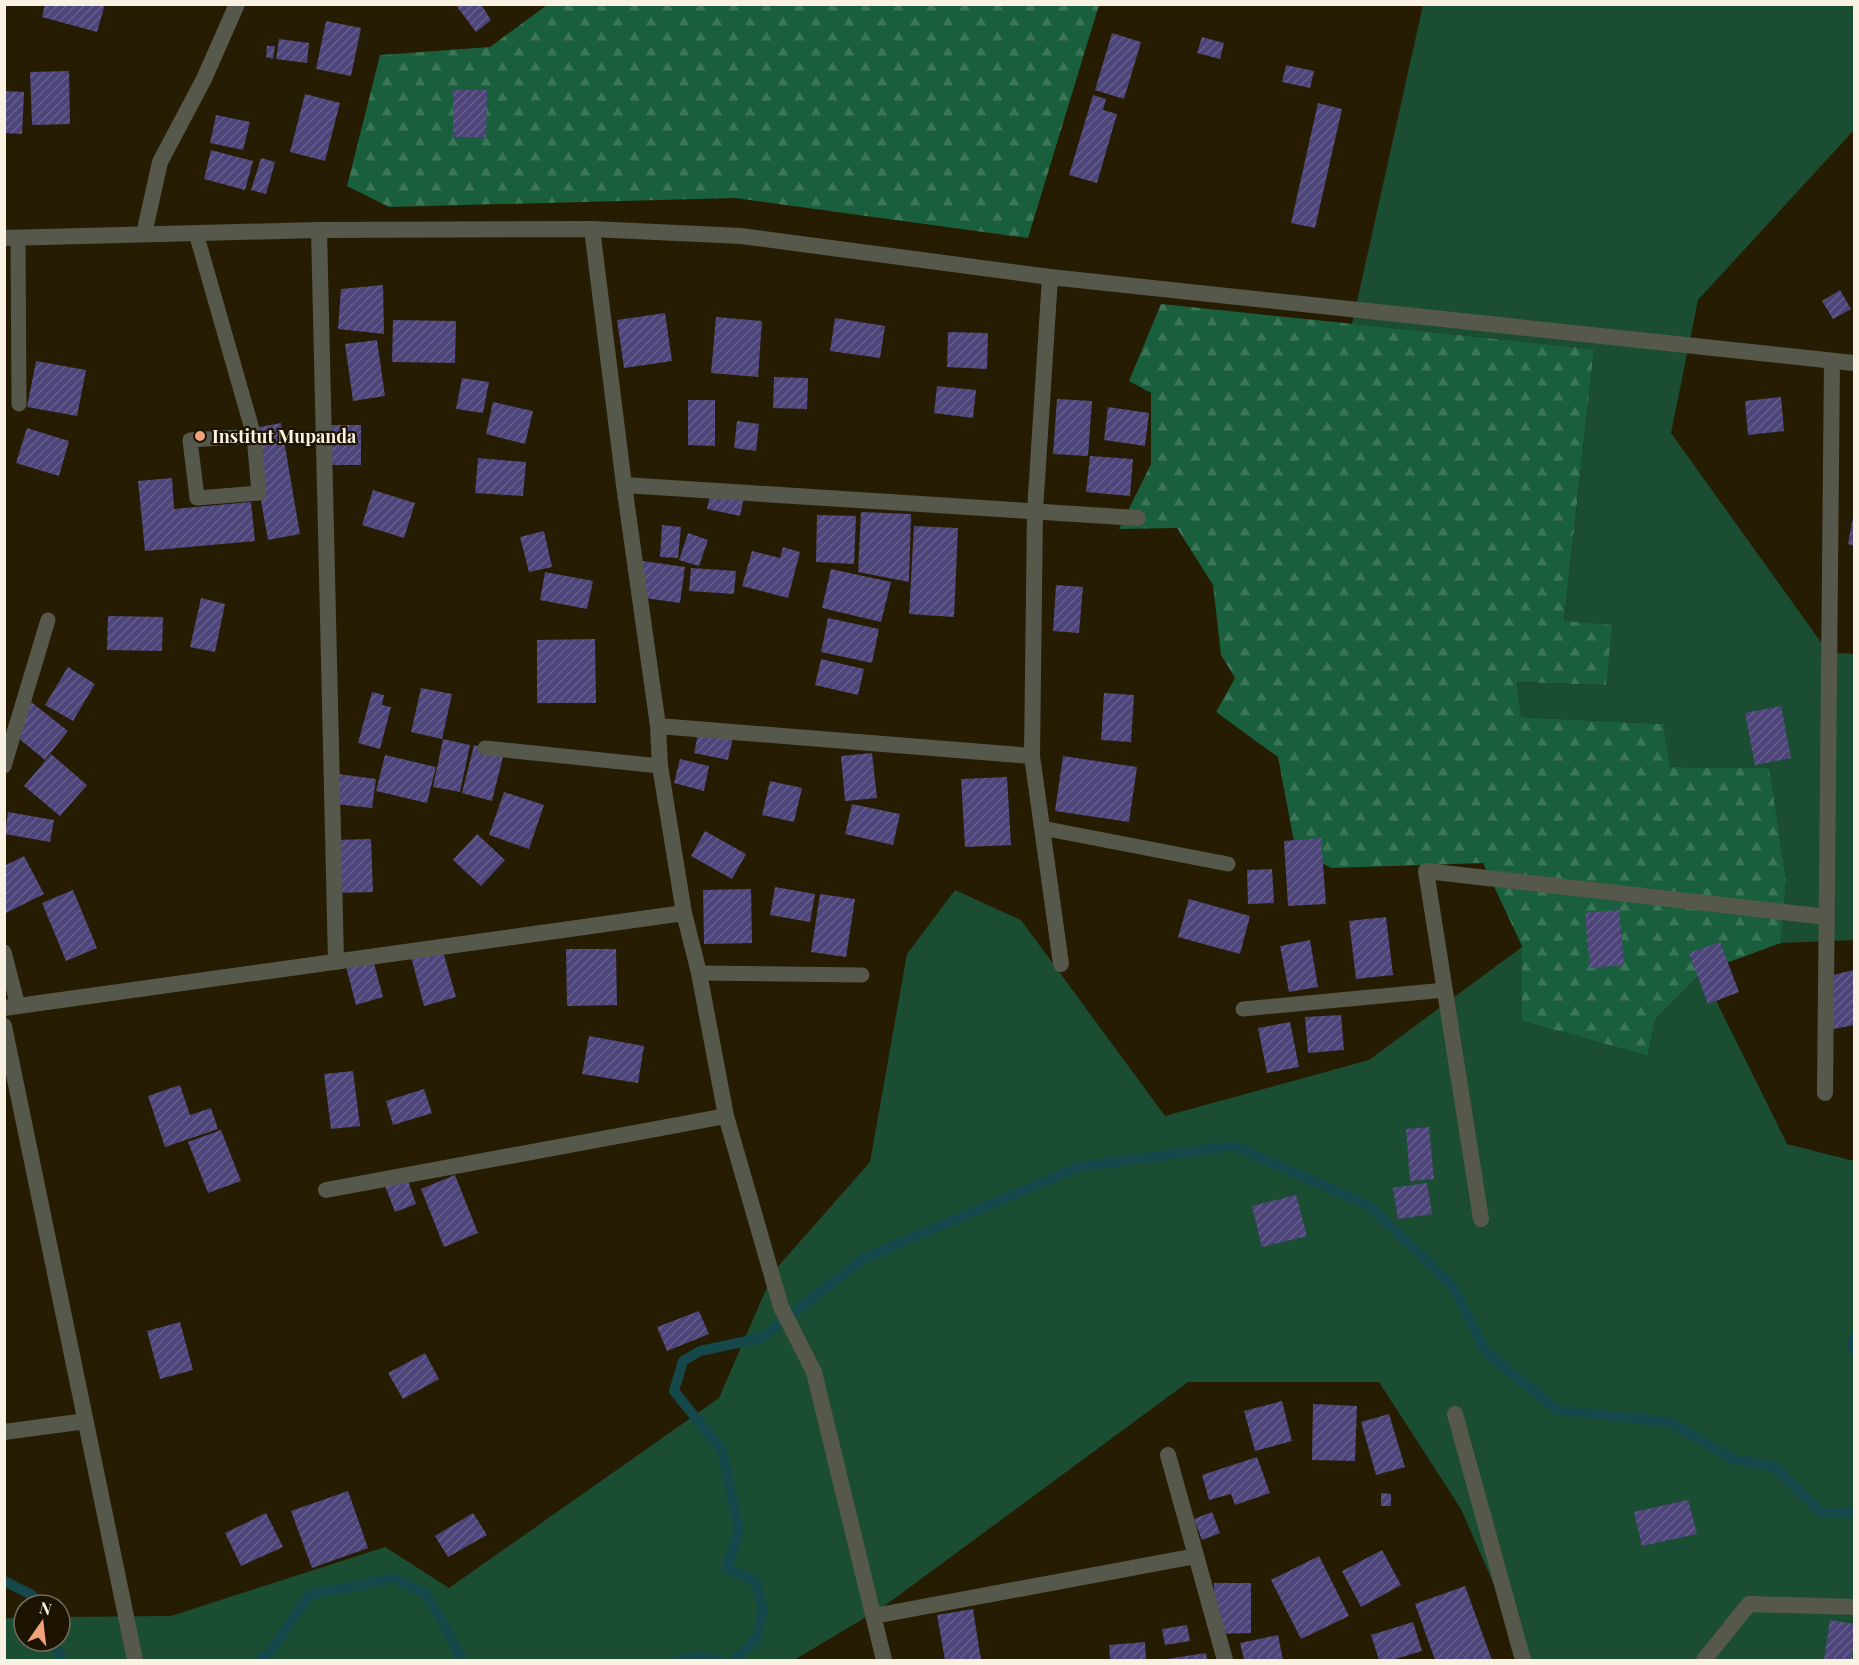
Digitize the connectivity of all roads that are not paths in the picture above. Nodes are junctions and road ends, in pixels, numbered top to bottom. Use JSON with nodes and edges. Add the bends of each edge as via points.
{"nodes":[{"id":1,"x":237,"y":4,"type":"edge"},
{"id":2,"x":592,"y":229,"type":"junction"},
{"id":3,"x":319,"y":230,"type":"junction"},
{"id":4,"x":196,"y":233,"type":"junction"},
{"id":5,"x":144,"y":234,"type":"junction"},
{"id":6,"x":11,"y":238,"type":"edge"},
{"id":7,"x":1050,"y":277,"type":"junction"},
{"id":8,"x":1832,"y":361,"type":"junction"},
{"id":9,"x":1854,"y":363,"type":"edge"},
{"id":10,"x":19,"y":404,"type":"dead end"},
{"id":11,"x":254,"y":436,"type":"junction"},
{"id":12,"x":624,"y":484,"type":"junction"},
{"id":13,"x":1035,"y":511,"type":"junction"},
{"id":14,"x":1138,"y":518,"type":"dead end"},
{"id":15,"x":48,"y":620,"type":"dead end"},
{"id":16,"x":658,"y":726,"type":"junction"},
{"id":17,"x":485,"y":748,"type":"dead end"},
{"id":18,"x":1032,"y":756,"type":"junction"},
{"id":19,"x":4,"y":766,"type":"edge"},
{"id":20,"x":660,"y":766,"type":"junction"},
{"id":21,"x":1042,"y":828,"type":"junction"},
{"id":22,"x":1228,"y":864,"type":"dead end"},
{"id":23,"x":684,"y":913,"type":"junction"},
{"id":24,"x":1827,"y":917,"type":"junction"},
{"id":25,"x":4,"y":952,"type":"edge"},
{"id":26,"x":336,"y":962,"type":"junction"},
{"id":27,"x":1060,"y":964,"type":"dead end"},
{"id":28,"x":699,"y":973,"type":"junction"},
{"id":29,"x":862,"y":975,"type":"dead end"},
{"id":30,"x":1444,"y":990,"type":"junction"},
{"id":31,"x":11,"y":1007,"type":"edge"},
{"id":32,"x":1244,"y":1009,"type":"dead end"},
{"id":33,"x":4,"y":1026,"type":"edge"},
{"id":34,"x":1826,"y":1093,"type":"dead end"},
{"id":35,"x":726,"y":1116,"type":"junction"},
{"id":36,"x":326,"y":1190,"type":"dead end"},
{"id":37,"x":1481,"y":1219,"type":"dead end"},
{"id":38,"x":1455,"y":1414,"type":"dead end"},
{"id":39,"x":86,"y":1420,"type":"junction"},
{"id":40,"x":4,"y":1432,"type":"edge"},
{"id":41,"x":1168,"y":1455,"type":"dead end"},
{"id":42,"x":1196,"y":1556,"type":"junction"},
{"id":43,"x":1854,"y":1607,"type":"edge"},
{"id":44,"x":874,"y":1616,"type":"junction"},
{"id":45,"x":135,"y":1660,"type":"edge"},
{"id":46,"x":884,"y":1660,"type":"edge"},
{"id":47,"x":1225,"y":1660,"type":"edge"},
{"id":48,"x":1523,"y":1660,"type":"edge"},
{"id":49,"x":1704,"y":1660,"type":"edge"}],
"edges":[{"from":1,"to":5,"type":"street","via":[[204,79],[160,162]]},
{"from":2,"to":3,"type":"street"},
{"from":2,"to":7,"type":"street","via":[[741,236]]},
{"from":2,"to":12,"type":"street"},
{"from":3,"to":4,"type":"street"},
{"from":3,"to":26,"type":"street"},
{"from":4,"to":5,"type":"street"},
{"from":4,"to":11,"type":"lane"},
{"from":5,"to":6,"type":"street"},
{"from":6,"to":10,"type":"lane"},
{"from":7,"to":8,"type":"street"},
{"from":7,"to":13,"type":"street"},
{"from":8,"to":9,"type":"street"},
{"from":8,"to":24,"type":"street"},
{"from":11,"to":11,"type":"lane","via":[[259,493],[197,498],[190,440]]},
{"from":12,"to":13,"type":"street"},
{"from":12,"to":16,"type":"street"},
{"from":13,"to":14,"type":"street"},
{"from":13,"to":18,"type":"street"},
{"from":15,"to":19,"type":"lane"},
{"from":16,"to":18,"type":"street"},
{"from":16,"to":20,"type":"street"},
{"from":17,"to":20,"type":"lane"},
{"from":18,"to":21,"type":"street"},
{"from":20,"to":23,"type":"street"},
{"from":21,"to":22,"type":"lane"},
{"from":21,"to":27,"type":"street"},
{"from":23,"to":26,"type":"street"},
{"from":23,"to":28,"type":"street"},
{"from":24,"to":30,"type":"street","via":[[1426,871]]},
{"from":24,"to":34,"type":"street"},
{"from":25,"to":31,"type":"lane"},
{"from":26,"to":31,"type":"street"},
{"from":28,"to":29,"type":"lane"},
{"from":28,"to":35,"type":"street"},
{"from":30,"to":32,"type":"lane"},
{"from":30,"to":37,"type":"street"},
{"from":33,"to":39,"type":"street"},
{"from":35,"to":36,"type":"street"},
{"from":35,"to":44,"type":"street","via":[[780,1307],[814,1372]]},
{"from":38,"to":48,"type":"street"},
{"from":39,"to":40,"type":"street"},
{"from":39,"to":45,"type":"street"},
{"from":41,"to":42,"type":"street"},
{"from":42,"to":44,"type":"street"},
{"from":42,"to":47,"type":"street"},
{"from":43,"to":49,"type":"street","via":[[1749,1604]]},
{"from":44,"to":46,"type":"street"}]}
